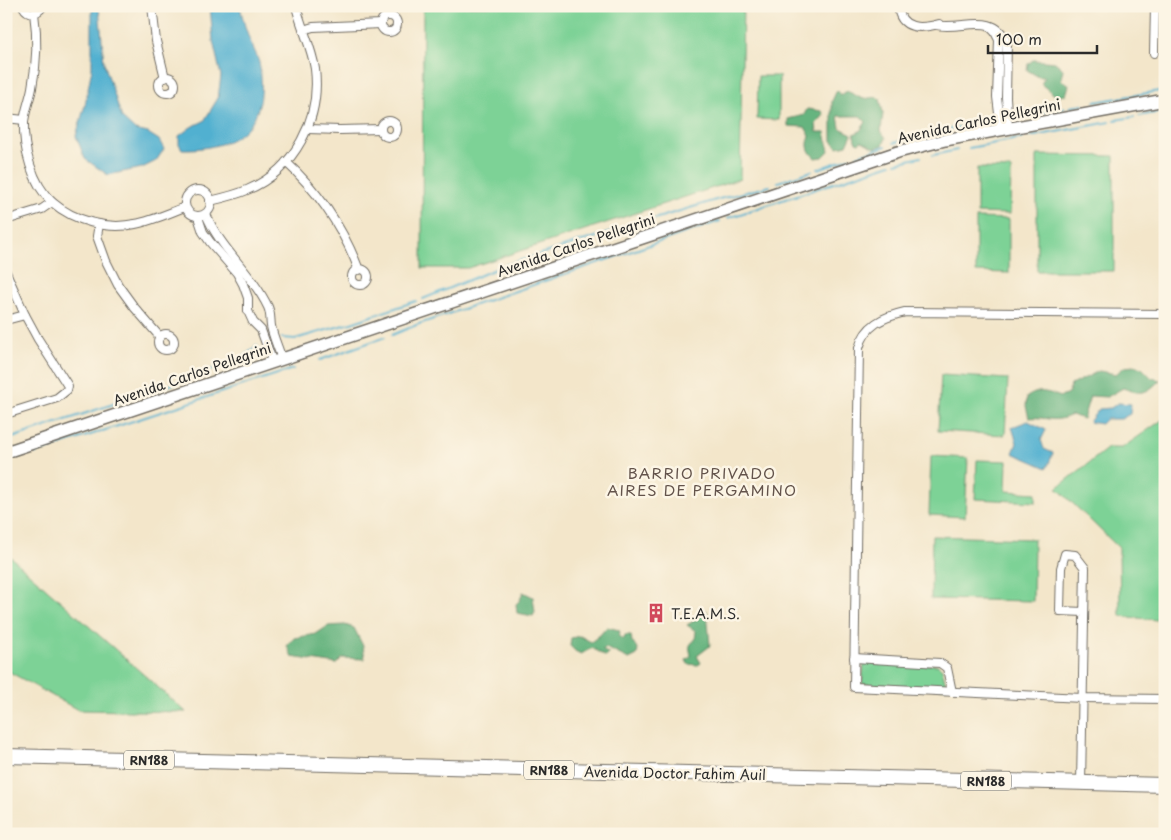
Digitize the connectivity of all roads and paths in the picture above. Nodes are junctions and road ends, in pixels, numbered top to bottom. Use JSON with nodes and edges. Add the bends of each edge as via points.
{"nodes":[{"id":1,"x":23,"y":6,"type":"edge"},
{"id":2,"x":43,"y":6,"type":"edge"},
{"id":3,"x":152,"y":6,"type":"edge"},
{"id":4,"x":296,"y":6,"type":"edge"},
{"id":5,"x":898,"y":6,"type":"edge"},
{"id":6,"x":1155,"y":6,"type":"edge"},
{"id":7,"x":34,"y":13,"type":"junction"},
{"id":8,"x":381,"y":24,"type":"dead end"},
{"id":9,"x":303,"y":30,"type":"junction"},
{"id":10,"x":1154,"y":53,"type":"dead end"},
{"id":11,"x":165,"y":78,"type":"dead end"},
{"id":12,"x":1165,"y":100,"type":"edge"},
{"id":13,"x":6,"y":118,"type":"edge"},
{"id":14,"x":24,"y":120,"type":"junction"},
{"id":15,"x":308,"y":129,"type":"junction"},
{"id":16,"x":381,"y":129,"type":"dead end"},
{"id":17,"x":1004,"y":129,"type":"junction"},
{"id":18,"x":286,"y":162,"type":"junction"},
{"id":19,"x":210,"y":201,"type":"junction"},
{"id":20,"x":52,"y":202,"type":"junction"},
{"id":21,"x":185,"y":207,"type":"junction"},
{"id":22,"x":202,"y":215,"type":"junction"},
{"id":23,"x":6,"y":220,"type":"edge"},
{"id":24,"x":99,"y":224,"type":"junction"},
{"id":25,"x":359,"y":270,"type":"dead end"},
{"id":26,"x":6,"y":272,"type":"edge"},
{"id":27,"x":260,"y":294,"type":"junction"},
{"id":28,"x":248,"y":298,"type":"junction"},
{"id":29,"x":1165,"y":314,"type":"edge"},
{"id":30,"x":25,"y":315,"type":"junction"},
{"id":31,"x":6,"y":320,"type":"edge"},
{"id":32,"x":271,"y":326,"type":"junction"},
{"id":33,"x":261,"y":330,"type":"junction"},
{"id":34,"x":160,"y":337,"type":"dead end"},
{"id":35,"x":278,"y":361,"type":"junction"},
{"id":36,"x":6,"y":414,"type":"edge"},
{"id":37,"x":6,"y":452,"type":"edge"},
{"id":38,"x":1084,"y":612,"type":"junction"},
{"id":39,"x":854,"y":658,"type":"junction"},
{"id":40,"x":952,"y":692,"type":"junction"},
{"id":41,"x":1082,"y":698,"type":"junction"},
{"id":42,"x":1165,"y":700,"type":"edge"},
{"id":43,"x":6,"y":756,"type":"edge"},
{"id":44,"x":1081,"y":783,"type":"junction"},
{"id":45,"x":1165,"y":785,"type":"edge"}],
"edges":[{"from":1,"to":7,"type":"street"},
{"from":2,"to":7,"type":"street"},
{"from":3,"to":11,"type":"street"},
{"from":4,"to":9,"type":"street"},
{"from":5,"to":17,"type":"street","via":[[899,15],[912,26],[988,25],[996,27],[1004,35],[1007,43]]},
{"from":6,"to":10,"type":"street"},
{"from":7,"to":14,"type":"street","via":[[37,56]]},
{"from":8,"to":9,"type":"street"},
{"from":9,"to":15,"type":"street","via":[[314,66],[316,87]]},
{"from":12,"to":17,"type":"main road","name":"Avenida Carlos Pellegrini"},
{"from":13,"to":14,"type":"street"},
{"from":14,"to":20,"type":"street","via":[[24,143],[30,165]]},
{"from":15,"to":16,"type":"street"},
{"from":15,"to":18,"type":"street"},
{"from":17,"to":35,"type":"main road","name":"Avenida Carlos Pellegrini","via":[[898,152]]},
{"from":18,"to":19,"type":"street","via":[[270,177],[248,190]]},
{"from":18,"to":25,"type":"street","via":[[327,208],[350,247]]},
{"from":19,"to":21,"type":"street","via":[[204,192],[195,190],[188,195]]},
{"from":19,"to":22,"type":"street","via":[[210,207]]},
{"from":20,"to":23,"type":"street"},
{"from":20,"to":24,"type":"street","via":[[70,214]]},
{"from":21,"to":22,"type":"street","via":[[190,214]]},
{"from":21,"to":24,"type":"street","via":[[134,224]]},
{"from":22,"to":27,"type":"street"},
{"from":22,"to":28,"type":"street","via":[[204,232],[237,273]]},
{"from":24,"to":34,"type":"street","via":[[98,236],[118,285]]},
{"from":26,"to":30,"type":"street"},
{"from":27,"to":28,"type":"street"},
{"from":27,"to":32,"type":"street","via":[[271,316]]},
{"from":28,"to":33,"type":"street","via":[[248,311]]},
{"from":29,"to":39,"type":"street","via":[[905,312],[886,318],[866,331],[859,348]]},
{"from":30,"to":31,"type":"street"},
{"from":30,"to":36,"type":"street","via":[[68,386],[57,398]]},
{"from":32,"to":33,"type":"street"},
{"from":32,"to":35,"type":"street"},
{"from":33,"to":35,"type":"street"},
{"from":35,"to":37,"type":"main road","name":"Avenida Carlos Pellegrini"},
{"from":38,"to":38,"type":"street","via":[[1085,568],[1075,555],[1065,554],[1061,568],[1060,611]]},
{"from":38,"to":41,"type":"street"},
{"from":39,"to":40,"type":"street","via":[[940,663],[946,668]]},
{"from":39,"to":40,"type":"street","via":[[854,687]]},
{"from":40,"to":41,"type":"street"},
{"from":41,"to":42,"type":"street"},
{"from":41,"to":44,"type":"street"},
{"from":43,"to":44,"type":"highway","name":"Avenida Doctor Fahim Auil","number":"RN188"},
{"from":44,"to":45,"type":"highway","name":"Avenida Doctor Fahim Auil","number":"RN188"}]}
